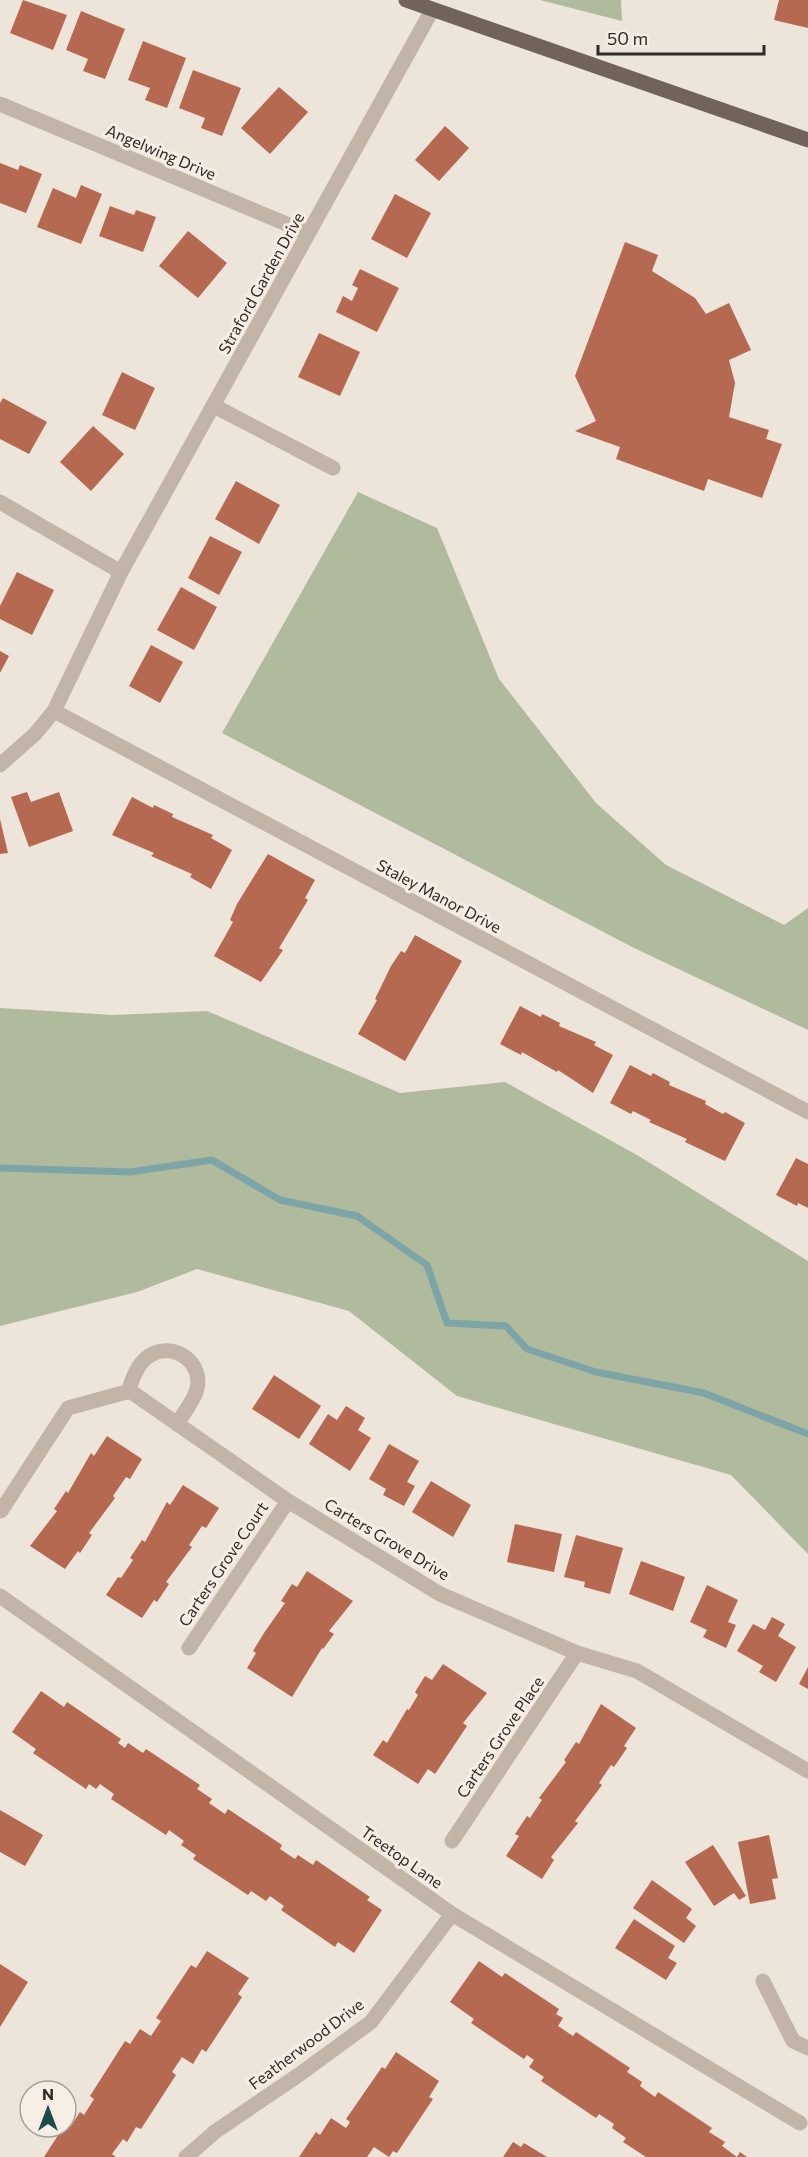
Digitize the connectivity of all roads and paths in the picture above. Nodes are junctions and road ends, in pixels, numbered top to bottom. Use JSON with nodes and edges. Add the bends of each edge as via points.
{"nodes":[{"id":1,"x":406,"y":0,"type":"edge"},
{"id":2,"x":432,"y":10,"type":"junction"},
{"id":3,"x":0,"y":104,"type":"edge"},
{"id":4,"x":808,"y":141,"type":"edge"},
{"id":5,"x":308,"y":233,"type":"junction"},
{"id":6,"x":214,"y":406,"type":"junction"},
{"id":7,"x":333,"y":468,"type":"dead end"},
{"id":8,"x":0,"y":501,"type":"edge"},
{"id":9,"x":121,"y":572,"type":"junction"},
{"id":10,"x":54,"y":711,"type":"junction"},
{"id":11,"x":0,"y":765,"type":"edge"},
{"id":12,"x":808,"y":1112,"type":"edge"},
{"id":13,"x":128,"y":1392,"type":"junction"},
{"id":14,"x":177,"y":1424,"type":"junction"},
{"id":15,"x":288,"y":1501,"type":"junction"},
{"id":16,"x":1,"y":1510,"type":"edge"},
{"id":17,"x":0,"y":1596,"type":"edge"},
{"id":18,"x":189,"y":1648,"type":"dead end"},
{"id":19,"x":577,"y":1653,"type":"junction"},
{"id":20,"x":808,"y":1771,"type":"edge"},
{"id":21,"x":452,"y":1841,"type":"dead end"},
{"id":22,"x":452,"y":1914,"type":"junction"},
{"id":23,"x":763,"y":1981,"type":"dead end"},
{"id":24,"x":808,"y":2048,"type":"edge"},
{"id":25,"x":800,"y":2123,"type":"dead end"},
{"id":26,"x":186,"y":2157,"type":"edge"}],
"edges":[{"from":1,"to":2,"type":"main road"},
{"from":2,"to":4,"type":"main road"},
{"from":2,"to":5,"type":"street","name":"Straford Garden Drive"},
{"from":3,"to":5,"type":"street","name":"Angelwing Drive"},
{"from":5,"to":6,"type":"street","name":"Straford Garden Drive"},
{"from":6,"to":7,"type":"street"},
{"from":6,"to":9,"type":"street","name":"Straford Garden Drive"},
{"from":8,"to":9,"type":"street"},
{"from":9,"to":10,"type":"street","name":"Straford Garden Drive"},
{"from":10,"to":11,"type":"street","name":"Straford Garden Drive"},
{"from":10,"to":12,"type":"street","name":"Staley Manor Drive"},
{"from":13,"to":14,"type":"street","name":"Carters Grove Drive"},
{"from":13,"to":14,"type":"street","via":[[133,1375],[149,1356],[169,1350],[187,1356],[197,1371],[196,1390]]},
{"from":13,"to":16,"type":"street","via":[[68,1408]]},
{"from":14,"to":15,"type":"street","name":"Carters Grove Drive"},
{"from":15,"to":18,"type":"street","name":"Carters Grove Court"},
{"from":15,"to":19,"type":"street","name":"Carters Grove Drive","via":[[440,1594]]},
{"from":17,"to":22,"type":"street","name":"Treetop Lane"},
{"from":19,"to":20,"type":"street","name":"Carters Grove Drive","via":[[637,1671]]},
{"from":19,"to":21,"type":"street","name":"Carters Grove Place"},
{"from":22,"to":25,"type":"street","name":"Treetop Lane"},
{"from":22,"to":26,"type":"street","name":"Featherwood Drive","via":[[371,2022],[216,2131]]},
{"from":23,"to":24,"type":"street","via":[[793,2041]]}]}
